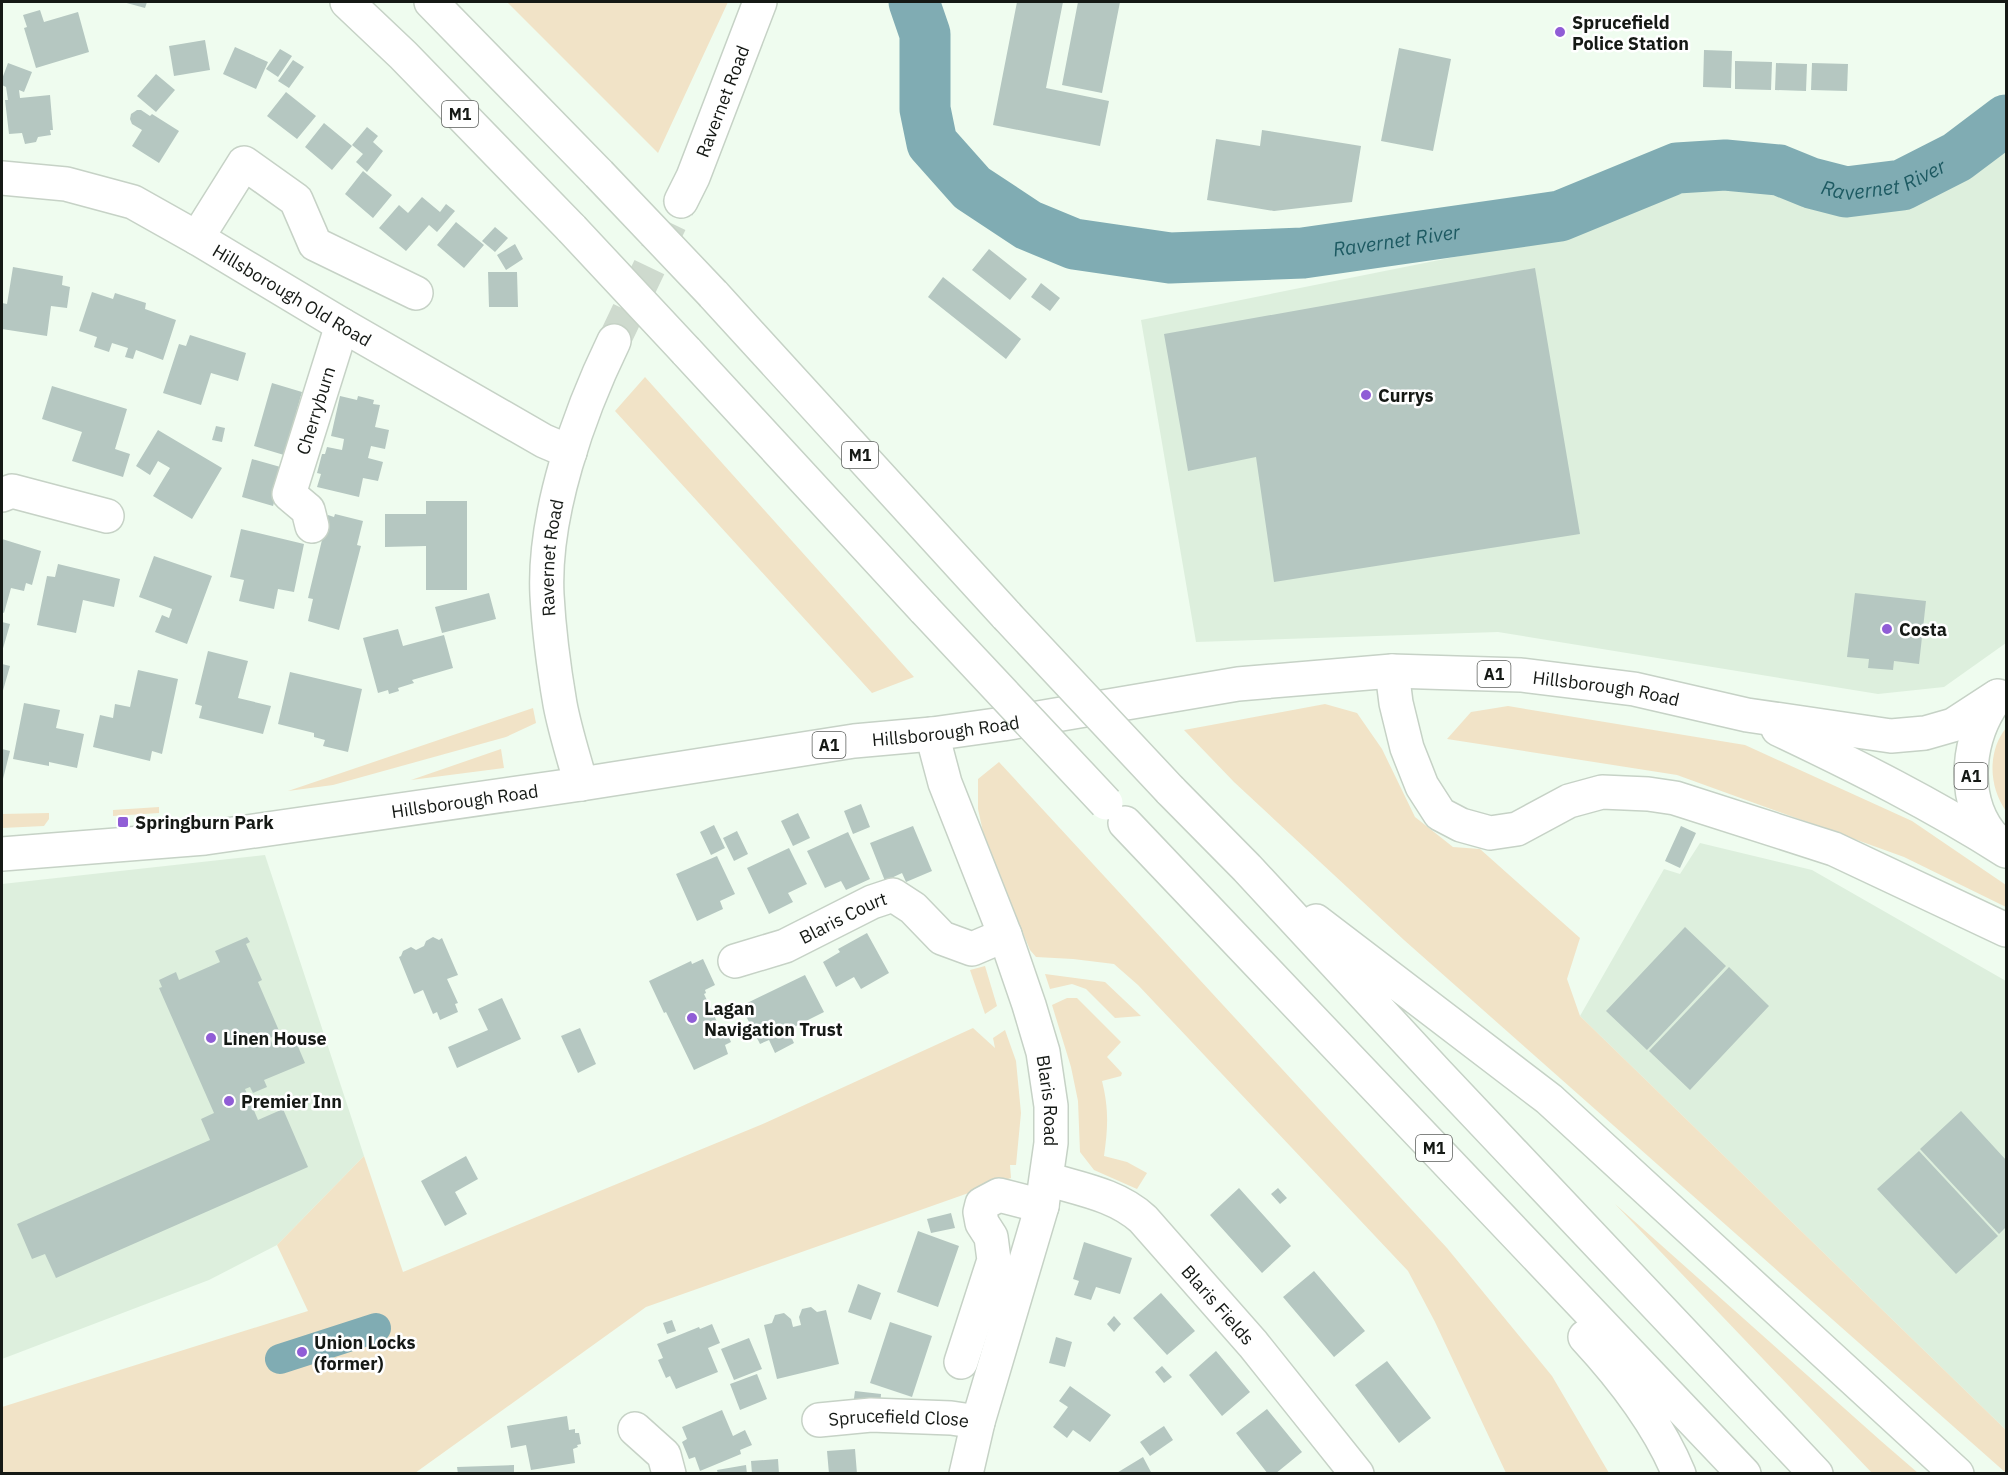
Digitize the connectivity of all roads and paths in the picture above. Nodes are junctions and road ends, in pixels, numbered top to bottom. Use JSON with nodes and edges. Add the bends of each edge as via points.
{"nodes":[{"id":1,"x":347,"y":2,"type":"edge"},
{"id":2,"x":431,"y":2,"type":"edge"},
{"id":3,"x":760,"y":2,"type":"edge"},
{"id":4,"x":2,"y":178,"type":"edge"},
{"id":5,"x":681,"y":201,"type":"tunnel mouth"},
{"id":6,"x":197,"y":238,"type":"junction"},
{"id":7,"x":416,"y":293,"type":"dead end"},
{"id":8,"x":342,"y":325,"type":"junction"},
{"id":9,"x":614,"y":341,"type":"tunnel mouth"},
{"id":10,"x":570,"y":452,"type":"junction"},
{"id":11,"x":2,"y":495,"type":"edge"},
{"id":12,"x":107,"y":516,"type":"dead end"},
{"id":13,"x":312,"y":526,"type":"dead end"},
{"id":14,"x":1392,"y":671,"type":"junction"},
{"id":15,"x":2001,"y":693,"type":"edge"},
{"id":16,"x":1747,"y":714,"type":"junction"},
{"id":17,"x":932,"y":734,"type":"junction"},
{"id":18,"x":581,"y":784,"type":"junction"},
{"id":19,"x":1116,"y":813,"type":"junction"},
{"id":20,"x":2007,"y":850,"type":"edge"},
{"id":21,"x":2,"y":854,"type":"edge"},
{"id":22,"x":1247,"y":868,"type":"junction"},
{"id":23,"x":2007,"y":930,"type":"edge"},
{"id":24,"x":1005,"y":935,"type":"junction"},
{"id":25,"x":735,"y":961,"type":"dead end"},
{"id":26,"x":1044,"y":1193,"type":"junction"},
{"id":27,"x":962,"y":1362,"type":"dead end"},
{"id":28,"x":1874,"y":1395,"type":"junction"},
{"id":29,"x":819,"y":1420,"type":"dead end"},
{"id":30,"x":978,"y":1422,"type":"junction"},
{"id":31,"x":635,"y":1429,"type":"dead end"},
{"id":32,"x":669,"y":1473,"type":"edge"},
{"id":33,"x":966,"y":1473,"type":"edge"},
{"id":34,"x":1357,"y":1473,"type":"edge"},
{"id":35,"x":1679,"y":1473,"type":"edge"},
{"id":36,"x":1744,"y":1473,"type":"edge"},
{"id":37,"x":1816,"y":1473,"type":"edge"},
{"id":38,"x":1958,"y":1473,"type":"edge"},
{"id":39,"x":1974,"y":1473,"type":"edge"}],
"edges":[{"from":1,"to":19,"type":"main road","number":"M1","bridge":true,"via":[[572,229]]},
{"from":2,"to":22,"type":"main road","number":"M1","bridge":true,"via":[[600,174],[1007,616]]},
{"from":3,"to":5,"type":"main road","name":"Ravernet Road"},
{"from":4,"to":6,"type":"main road","name":"Hillsborough Old Road","via":[[66,184],[133,202]]},
{"from":6,"to":7,"type":"main road","via":[[244,163],[296,200],[315,244]]},
{"from":6,"to":8,"type":"main road","name":"Hillsborough Old Road"},
{"from":8,"to":10,"type":"main road","name":"Hillsborough Old Road","via":[[544,441]]},
{"from":8,"to":13,"type":"main road","name":"Cherryburn","via":[[281,501],[308,510]]},
{"from":9,"to":10,"type":"main road","name":"Ravernet Road"},
{"from":10,"to":18,"type":"main road","name":"Ravernet Road","via":[[550,538],[547,594],[560,706]]},
{"from":11,"to":12,"type":"main road","via":[[12,491]]},
{"from":14,"to":16,"type":"main road","name":"Hillsborough Road","number":"A1","via":[[1521,675],[1634,689]]},
{"from":14,"to":17,"type":"main road","name":"Hillsborough Road","number":"A1","via":[[1238,684]]},
{"from":14,"to":23,"type":"main road","via":[[1407,748],[1422,786],[1440,814],[1461,825],[1490,834],[1517,829],[1569,801],[1602,792],[1675,798],[1834,849]]},
{"from":15,"to":16,"type":"main road","number":"A1","via":[[1953,725],[1891,736]]},
{"from":15,"to":20,"type":"main road","number":"A1","via":[[1984,720],[1970,767],[1971,792],[1980,817]]},
{"from":16,"to":20,"type":"main road","number":"A1","via":[[1873,774]]},
{"from":17,"to":18,"type":"main road","name":"Hillsborough Road","number":"A1","via":[[854,741]]},
{"from":17,"to":24,"type":"main road","name":"Blaris Road","via":[[945,783]]},
{"from":18,"to":21,"type":"main road","name":"Hillsborough Road","number":"A1","via":[[205,838]]},
{"from":19,"to":35,"type":"main road","via":[[1296,1026],[1605,1359],[1650,1418]]},
{"from":19,"to":36,"type":"main road","number":"M1"},
{"from":22,"to":28,"type":"main road","via":[[1549,1099]]},
{"from":22,"to":37,"type":"main road","number":"M1"},
{"from":24,"to":25,"type":"main road","name":"Blaris Court","via":[[972,949],[942,938],[914,908],[893,896],[872,902],[785,946]]},
{"from":24,"to":26,"type":"main road","name":"Blaris Road","via":[[1043,1052],[1051,1106]]},
{"from":26,"to":27,"type":"main road","via":[[999,1195],[982,1204],[982,1223],[991,1237],[994,1260]]},
{"from":26,"to":30,"type":"main road","name":"Blaris Road"},
{"from":26,"to":34,"type":"main road","name":"Blaris Fields","via":[[1113,1199],[1131,1207],[1253,1344]]},
{"from":28,"to":38,"type":"main road"},
{"from":28,"to":39,"type":"main road"},
{"from":29,"to":30,"type":"main road","name":"Sprucefield Close","via":[[871,1415]]},
{"from":30,"to":33,"type":"main road","name":"Blaris Road"},
{"from":31,"to":32,"type":"main road","via":[[664,1455]]}]}
